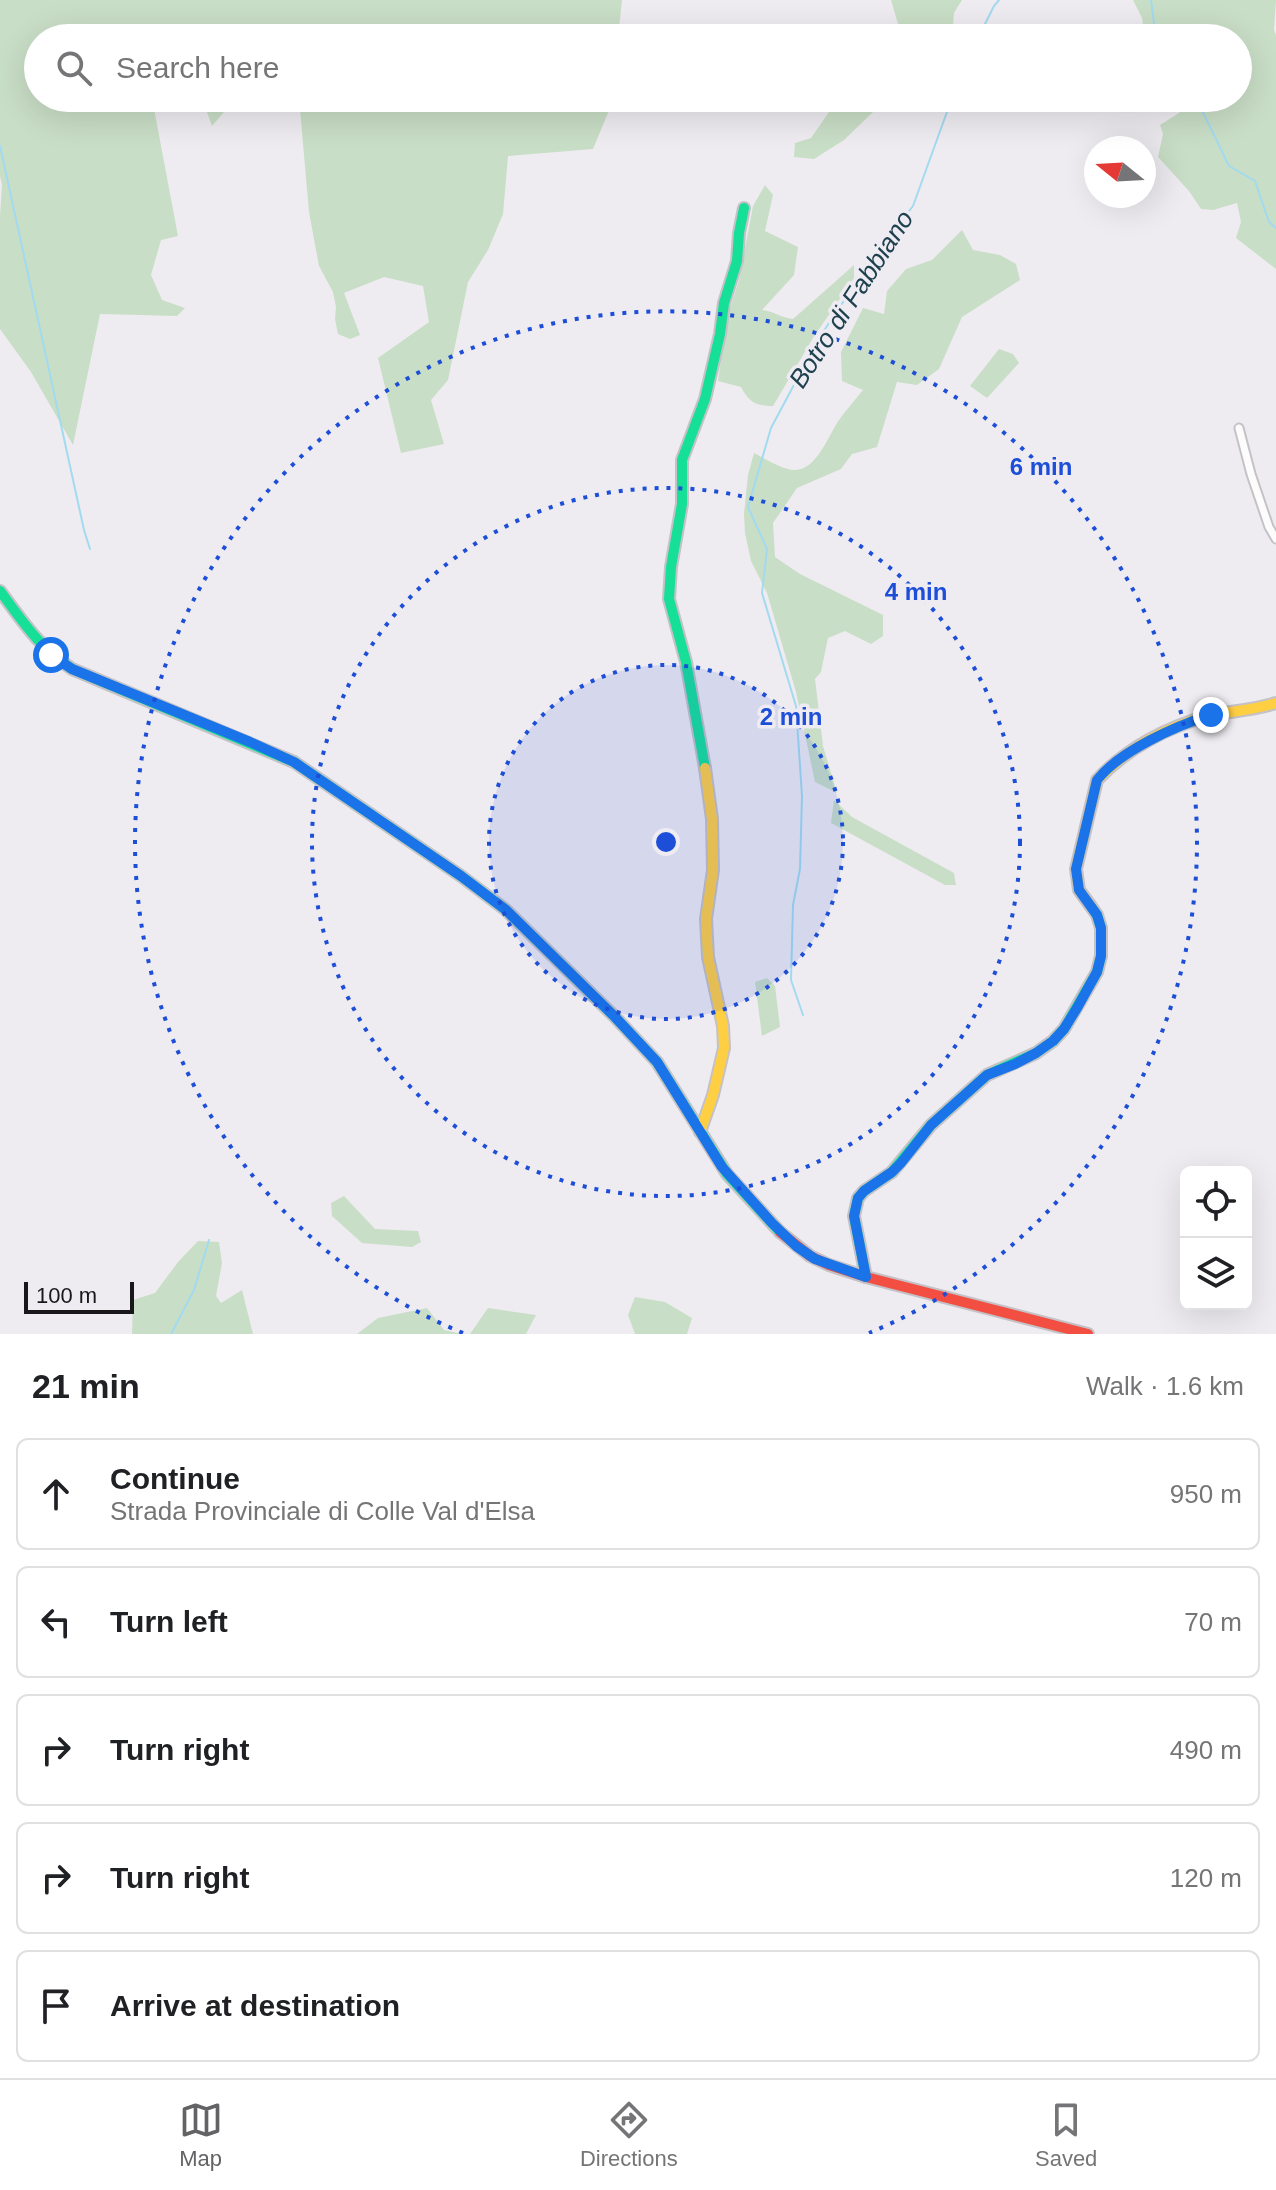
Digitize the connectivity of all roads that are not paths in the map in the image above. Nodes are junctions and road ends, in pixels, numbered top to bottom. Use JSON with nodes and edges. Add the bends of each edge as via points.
{"nodes":[{"id":1,"x":744,"y":208,"type":"dead end"},
{"id":2,"x":1239,"y":428,"type":"dead end"},
{"id":3,"x":1276,"y":539,"type":"edge"},
{"id":4,"x":0,"y":591,"type":"edge"},
{"id":5,"x":1276,"y":703,"type":"edge"},
{"id":6,"x":700,"y":1132,"type":"junction"},
{"id":7,"x":866,"y":1277,"type":"junction"},
{"id":8,"x":1086,"y":1333,"type":"edge"}],
"edges":[{"from":1,"to":6,"type":"street","via":[[705,399],[682,460],[682,504],[669,599],[686,662],[712,819],[713,870],[706,919],[724,1048]]},
{"from":2,"to":3,"type":"street"},
{"from":4,"to":6,"type":"street","via":[[34,637],[72,669],[294,762],[506,910],[657,1062]]},
{"from":5,"to":7,"type":"street","via":[[1191,721],[1126,753],[1097,780],[1076,869],[1079,890],[1101,928],[1097,972],[1053,1041],[987,1075],[931,1125],[892,1172],[858,1198],[854,1216]]},
{"from":6,"to":7,"type":"street","via":[[733,1181],[786,1237],[823,1263]]},
{"from":7,"to":8,"type":"street"}]}
